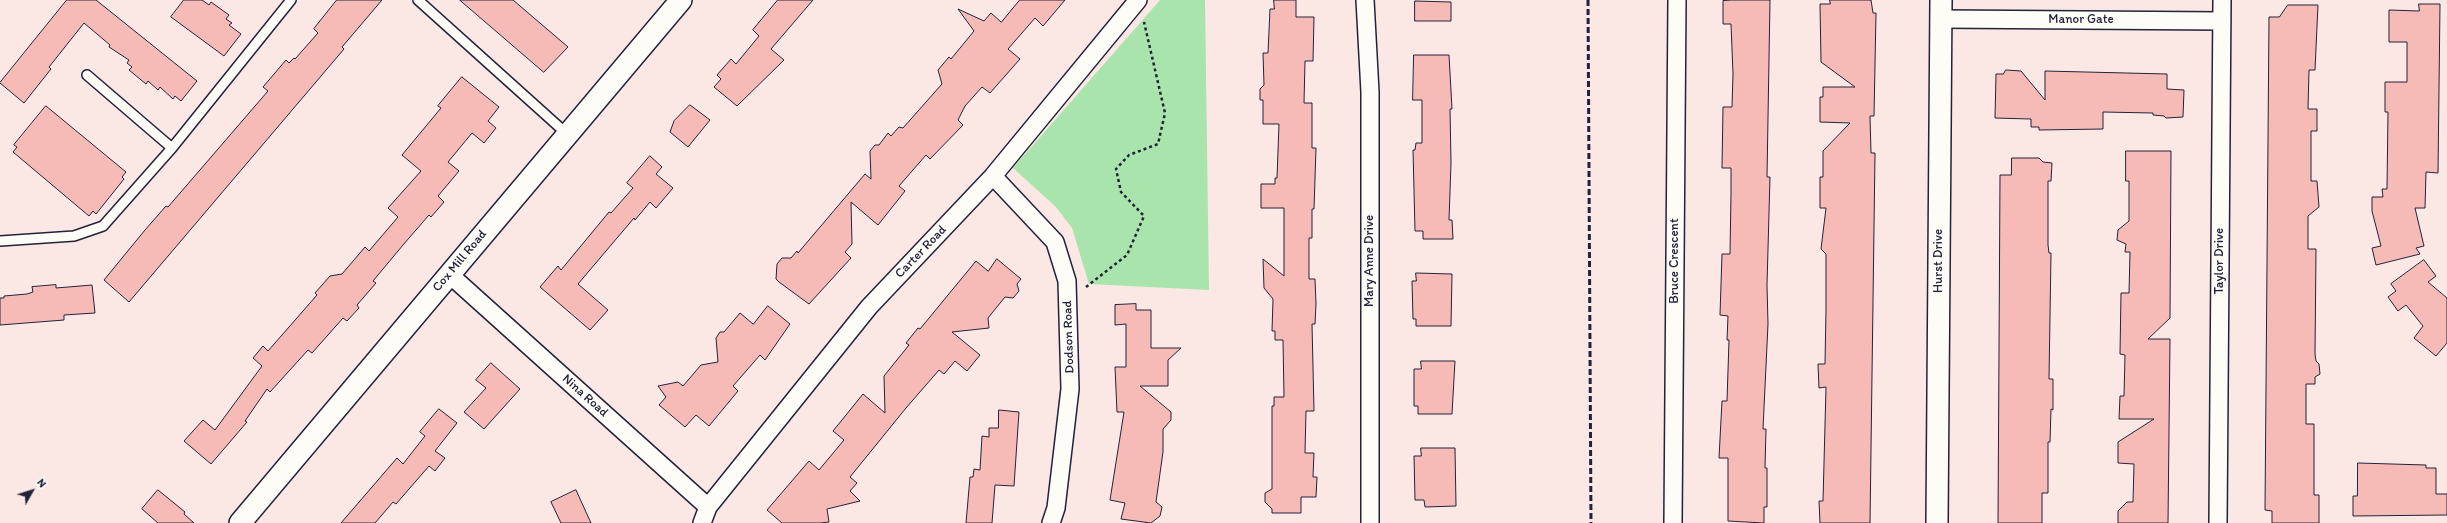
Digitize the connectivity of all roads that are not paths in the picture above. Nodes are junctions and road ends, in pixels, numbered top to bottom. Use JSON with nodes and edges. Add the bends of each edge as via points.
{"nodes":[{"id":1,"x":418,"y":0,"type":"edge"},
{"id":2,"x":681,"y":0,"type":"edge"},
{"id":3,"x":1365,"y":0,"type":"edge"},
{"id":4,"x":1677,"y":0,"type":"edge"},
{"id":5,"x":2222,"y":0,"type":"edge"},
{"id":6,"x":285,"y":2,"type":"edge"},
{"id":7,"x":1140,"y":8,"type":"edge"},
{"id":8,"x":1941,"y":9,"type":"edge"},
{"id":9,"x":2222,"y":21,"type":"junction"},
{"id":10,"x":87,"y":75,"type":"dead end"},
{"id":11,"x":568,"y":134,"type":"junction"},
{"id":12,"x":172,"y":148,"type":"junction"},
{"id":13,"x":993,"y":176,"type":"junction"},
{"id":14,"x":0,"y":241,"type":"edge"},
{"id":15,"x":449,"y":274,"type":"junction"},
{"id":16,"x":708,"y":507,"type":"junction"},
{"id":17,"x":240,"y":523,"type":"edge"},
{"id":18,"x":702,"y":523,"type":"edge"},
{"id":19,"x":1051,"y":523,"type":"edge"},
{"id":20,"x":1370,"y":523,"type":"edge"},
{"id":21,"x":1673,"y":523,"type":"edge"},
{"id":22,"x":1937,"y":523,"type":"edge"},
{"id":23,"x":2218,"y":523,"type":"edge"}],
"edges":[{"from":1,"to":11,"type":"lane"},
{"from":2,"to":11,"type":"street","name":"Cox Mill Road"},
{"from":3,"to":20,"type":"street","name":"Mary Anne Drive","via":[[1370,92]]},
{"from":4,"to":21,"type":"street","name":"Bruce Crescent"},
{"from":5,"to":9,"type":"street","name":"Taylor Drive"},
{"from":6,"to":12,"type":"lane"},
{"from":7,"to":13,"type":"street","name":"Carter Road"},
{"from":8,"to":9,"type":"street","name":"Manor Gate"},
{"from":8,"to":22,"type":"street","name":"Hurst Drive"},
{"from":9,"to":23,"type":"street","name":"Taylor Drive"},
{"from":10,"to":12,"type":"lane"},
{"from":11,"to":15,"type":"street","name":"Cox Mill Road"},
{"from":12,"to":14,"type":"lane","via":[[103,226],[74,236]]},
{"from":13,"to":16,"type":"street","name":"Carter Road","via":[[869,307]]},
{"from":13,"to":19,"type":"street","name":"Dodson Road","via":[[1055,242],[1067,281],[1070,389],[1056,508]]},
{"from":15,"to":16,"type":"street","name":"Nina Road"},
{"from":15,"to":17,"type":"street","name":"Cox Mill Road"},
{"from":16,"to":18,"type":"street"}]}
